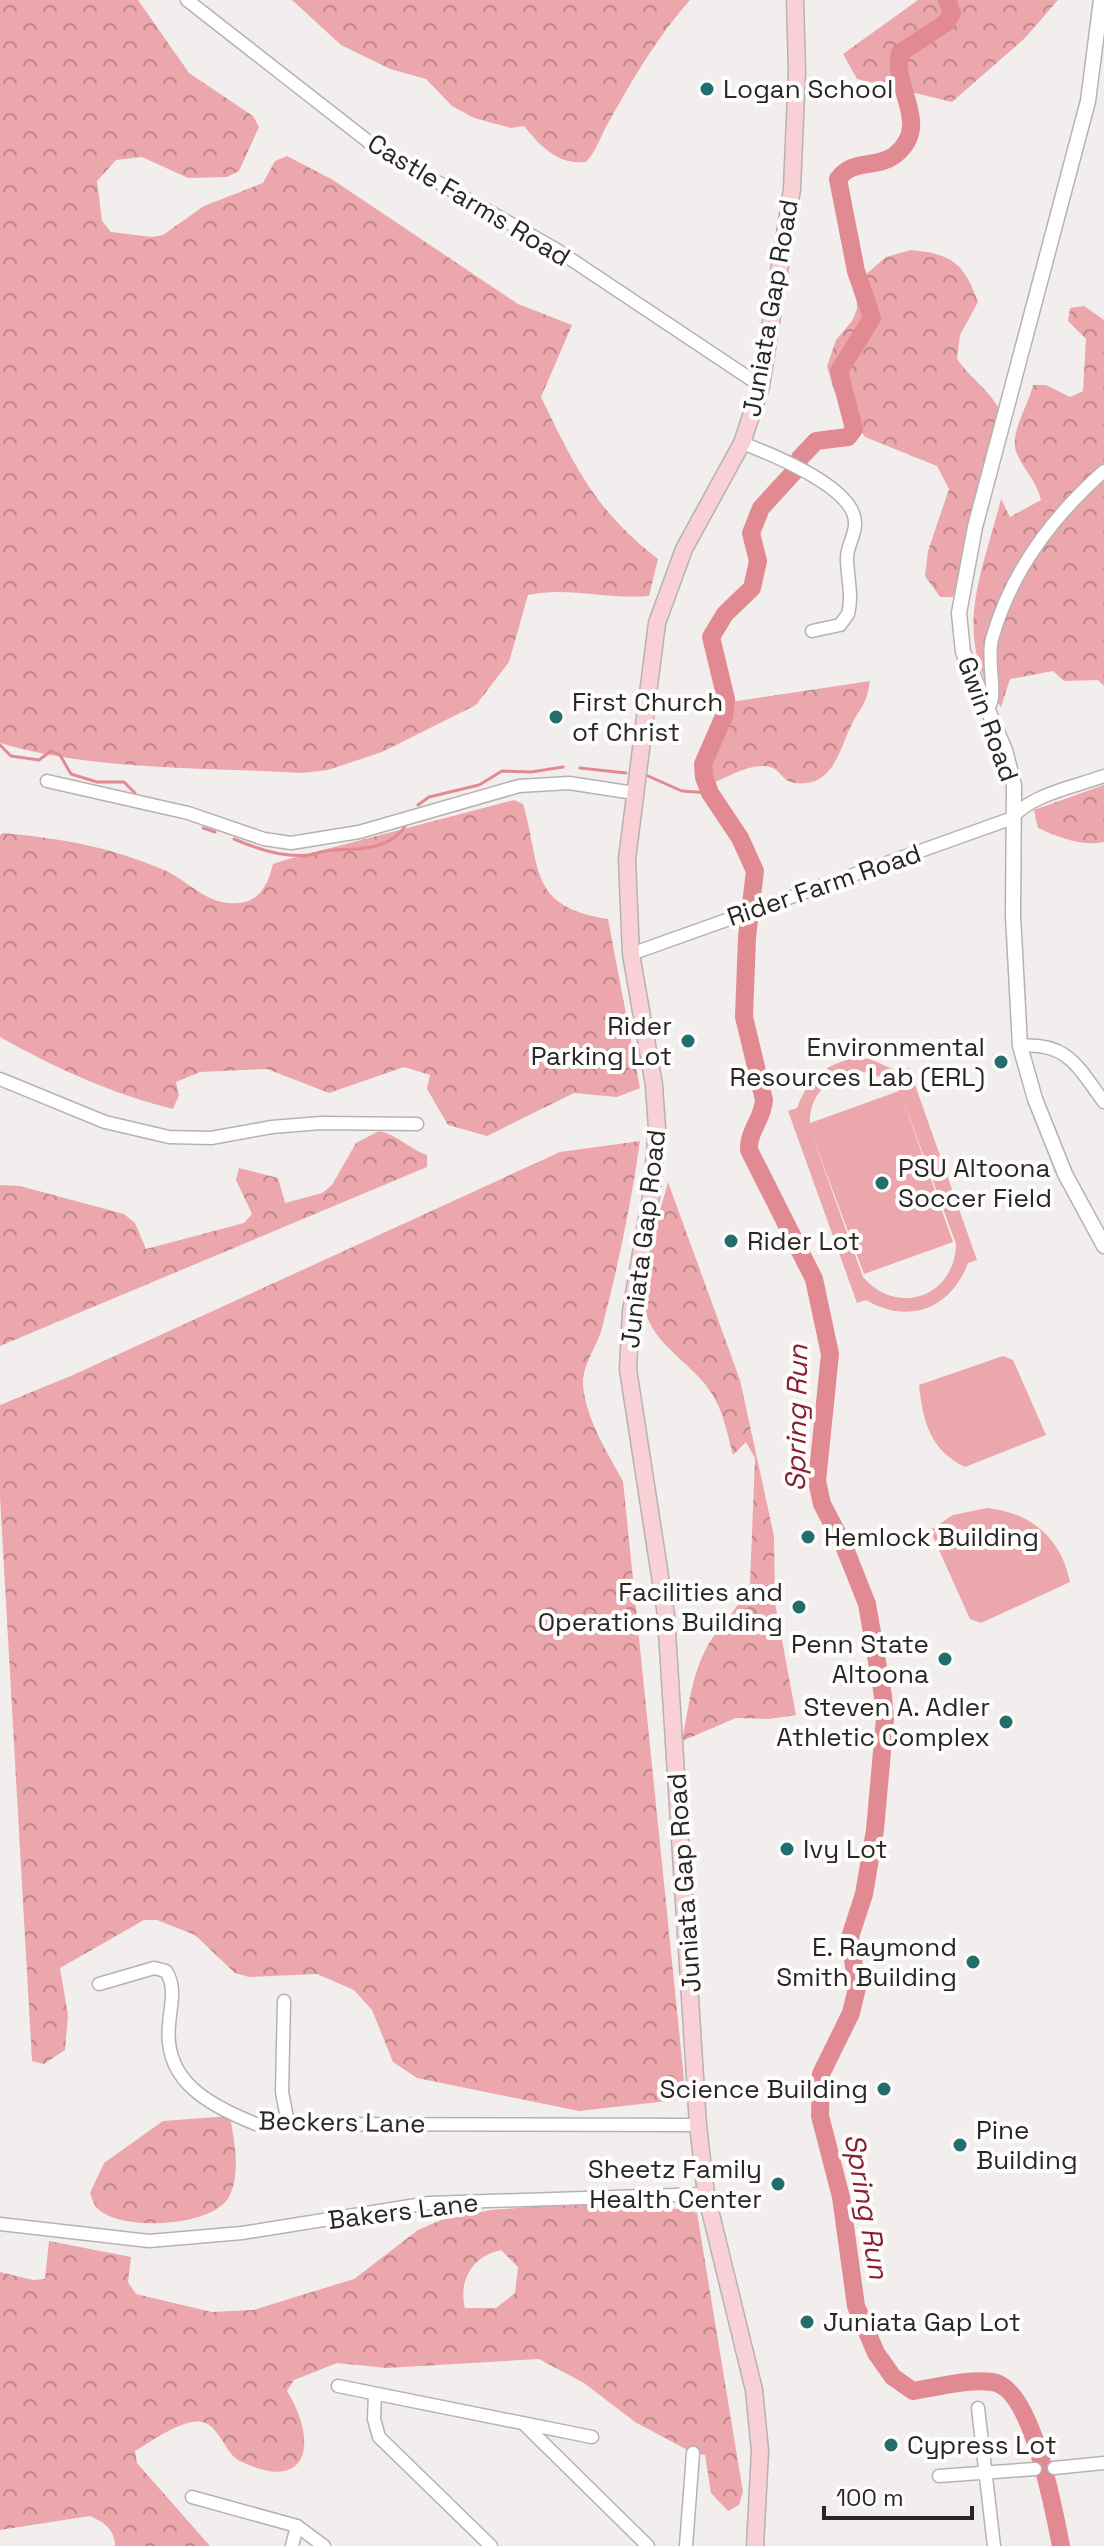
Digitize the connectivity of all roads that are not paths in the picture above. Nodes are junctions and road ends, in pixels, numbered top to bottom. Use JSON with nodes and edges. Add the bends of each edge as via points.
{"nodes":[{"id":1,"x":187,"y":0,"type":"edge"},
{"id":2,"x":795,"y":0,"type":"edge"},
{"id":3,"x":1101,"y":0,"type":"edge"},
{"id":4,"x":761,"y":386,"type":"junction"},
{"id":5,"x":742,"y":443,"type":"junction"},
{"id":6,"x":1104,"y":471,"type":"edge"},
{"id":7,"x":812,"y":631,"type":"dead end"},
{"id":8,"x":987,"y":709,"type":"junction"},
{"id":9,"x":1104,"y":776,"type":"edge"},
{"id":10,"x":47,"y":781,"type":"dead end"},
{"id":11,"x":634,"y":793,"type":"junction"},
{"id":12,"x":1016,"y":813,"type":"junction"},
{"id":13,"x":631,"y":954,"type":"junction"},
{"id":14,"x":1020,"y":1046,"type":"junction"},
{"id":15,"x":0,"y":1079,"type":"edge"},
{"id":16,"x":1104,"y":1102,"type":"edge"},
{"id":17,"x":417,"y":1124,"type":"dead end"},
{"id":18,"x":1104,"y":1246,"type":"edge"},
{"id":19,"x":99,"y":1984,"type":"dead end"},
{"id":20,"x":284,"y":2001,"type":"dead end"},
{"id":21,"x":288,"y":2123,"type":"junction"},
{"id":22,"x":698,"y":2125,"type":"junction"},
{"id":23,"x":706,"y":2194,"type":"junction"},
{"id":24,"x":0,"y":2224,"type":"edge"},
{"id":25,"x":338,"y":2386,"type":"dead end"},
{"id":26,"x":375,"y":2394,"type":"junction"},
{"id":27,"x":978,"y":2408,"type":"dead end"},
{"id":28,"x":524,"y":2424,"type":"junction"},
{"id":29,"x":592,"y":2437,"type":"dead end"},
{"id":30,"x":693,"y":2453,"type":"dead end"},
{"id":31,"x":1104,"y":2463,"type":"edge"},
{"id":32,"x":1054,"y":2468,"type":"dead end"},
{"id":33,"x":1035,"y":2469,"type":"dead end"},
{"id":34,"x":986,"y":2475,"type":"junction"},
{"id":35,"x":939,"y":2476,"type":"dead end"},
{"id":36,"x":192,"y":2497,"type":"dead end"},
{"id":37,"x":297,"y":2526,"type":"junction"},
{"id":38,"x":292,"y":2546,"type":"edge"},
{"id":39,"x":324,"y":2546,"type":"edge"},
{"id":40,"x":491,"y":2546,"type":"edge"},
{"id":41,"x":648,"y":2546,"type":"edge"},
{"id":42,"x":686,"y":2546,"type":"edge"},
{"id":43,"x":755,"y":2546,"type":"edge"},
{"id":44,"x":994,"y":2546,"type":"edge"}],
"edges":[{"from":1,"to":4,"type":"street","name":"Castle Farms Road","via":[[374,146],[557,250]]},
{"from":2,"to":4,"type":"main road","name":"Juniata Gap Road","via":[[792,189]]},
{"from":3,"to":8,"type":"street","name":"Gwin Road","via":[[1080,136],[961,592],[963,652]]},
{"from":4,"to":5,"type":"main road","name":"Juniata Gap Road"},
{"from":5,"to":7,"type":"street","via":[[842,496],[855,520],[847,548],[848,614],[840,625]]},
{"from":5,"to":11,"type":"main road","name":"Juniata Gap Road","via":[[684,549],[664,600],[652,649]]},
{"from":6,"to":8,"type":"street","via":[[1052,523],[1015,581],[988,654],[994,693]]},
{"from":8,"to":12,"type":"street","name":"Gwin Road","via":[[1011,766]]},
{"from":9,"to":12,"type":"street","name":"Rider Farm Road","via":[[1036,799]]},
{"from":10,"to":11,"type":"street","via":[[291,843],[359,832],[519,786],[569,783]]},
{"from":11,"to":13,"type":"main road","name":"Juniata Gap Road","via":[[626,884]]},
{"from":12,"to":13,"type":"street","name":"Rider Farm Road"},
{"from":12,"to":14,"type":"street","name":"Gwin Road","via":[[1013,915]]},
{"from":13,"to":22,"type":"main road","name":"Juniata Gap Road","via":[[657,1128],[631,1311],[629,1378],[666,1615]]},
{"from":14,"to":16,"type":"street","via":[[1057,1048]]},
{"from":14,"to":18,"type":"street","name":"Gwin Road","via":[[1055,1150]]},
{"from":15,"to":17,"type":"street","via":[[105,1122],[169,1137],[211,1138],[321,1123]]},
{"from":19,"to":21,"type":"street","name":"Beckers Lane","via":[[154,1968],[166,1971],[173,1982],[170,2048],[174,2066],[187,2083],[202,2099],[256,2124]]},
{"from":20,"to":21,"type":"street","via":[[282,2092]]},
{"from":21,"to":22,"type":"street","name":"Beckers Lane"},
{"from":22,"to":23,"type":"main road","name":"Juniata Gap Road"},
{"from":23,"to":24,"type":"street","name":"Bakers Lane","via":[[429,2203],[242,2233],[149,2241]]},
{"from":23,"to":43,"type":"main road","name":"Juniata Gap Road","via":[[754,2390],[760,2451]]},
{"from":25,"to":26,"type":"street"},
{"from":26,"to":28,"type":"street"},
{"from":26,"to":40,"type":"street","via":[[379,2437]]},
{"from":27,"to":34,"type":"street"},
{"from":28,"to":29,"type":"street"},
{"from":28,"to":41,"type":"street"},
{"from":30,"to":42,"type":"street"},
{"from":31,"to":32,"type":"street"},
{"from":33,"to":34,"type":"street"},
{"from":34,"to":35,"type":"street"},
{"from":34,"to":44,"type":"street"},
{"from":36,"to":37,"type":"street"},
{"from":37,"to":38,"type":"street"},
{"from":37,"to":39,"type":"street"}]}
